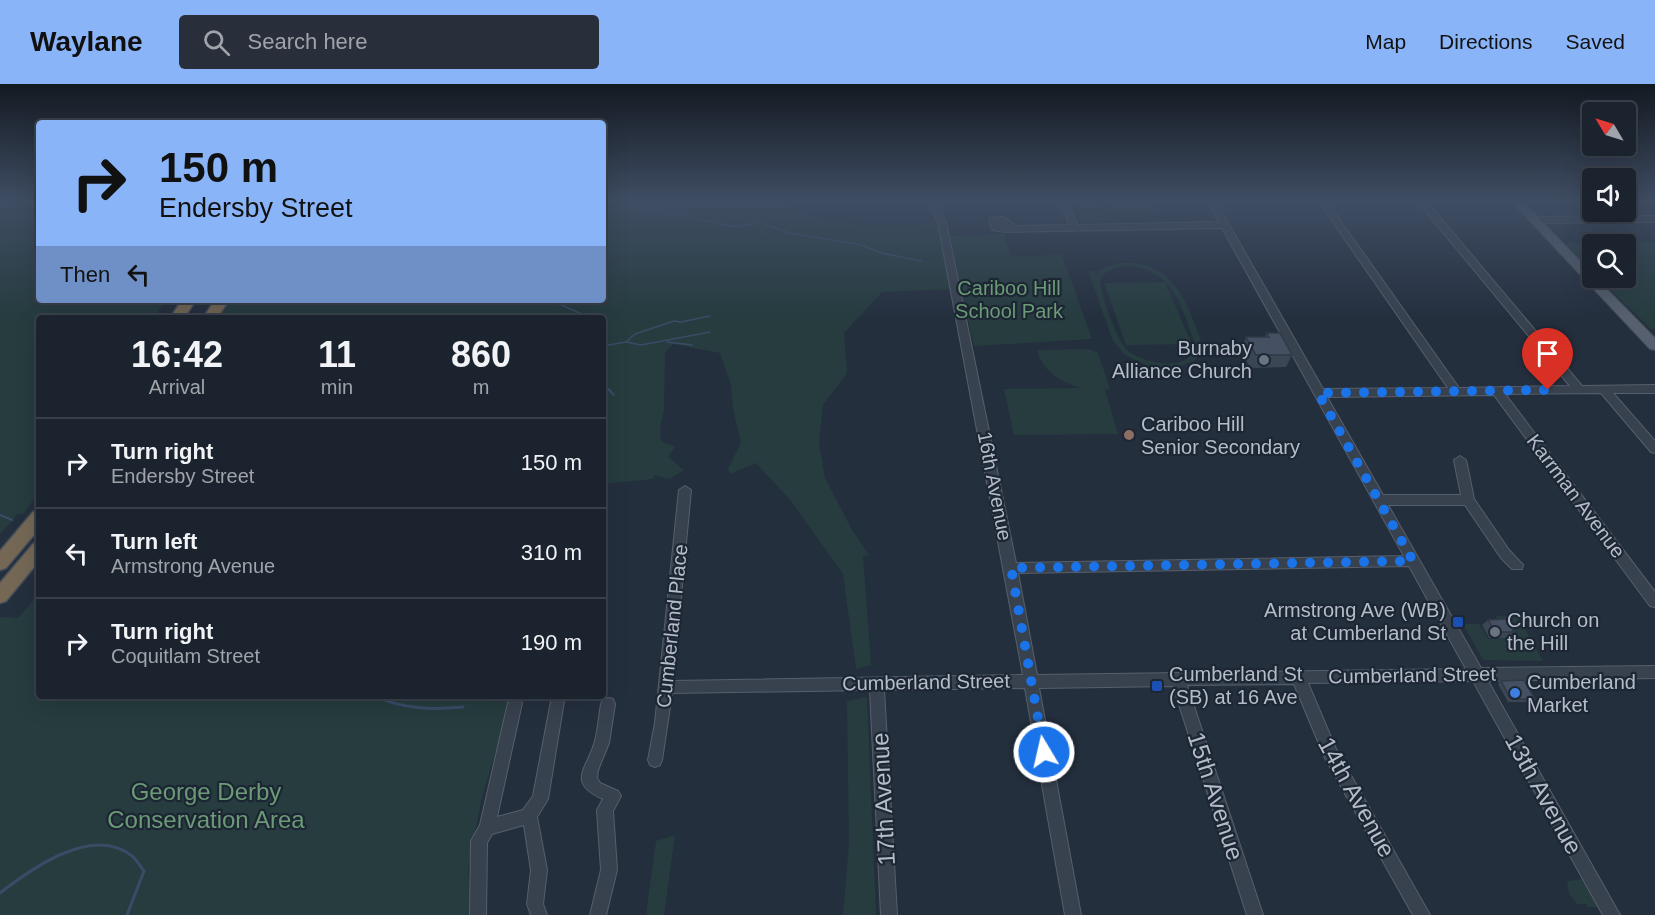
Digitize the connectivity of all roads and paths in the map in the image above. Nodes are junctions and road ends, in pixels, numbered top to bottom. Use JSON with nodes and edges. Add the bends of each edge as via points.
{"nodes":[{"id":1,"x":946,"y":241,"type":"edge"},
{"id":2,"x":1234,"y":241,"type":"edge"},
{"id":3,"x":1350,"y":241,"type":"edge"},
{"id":4,"x":1454,"y":241,"type":"edge"},
{"id":5,"x":1554,"y":241,"type":"edge"},
{"id":6,"x":1655,"y":346,"type":"edge"},
{"id":7,"x":1578,"y":389,"type":"junction"},
{"id":8,"x":1655,"y":389,"type":"edge"},
{"id":9,"x":1604,"y":390,"type":"junction"},
{"id":10,"x":1456,"y":391,"type":"junction"},
{"id":11,"x":1497,"y":391,"type":"junction"},
{"id":12,"x":1318,"y":393,"type":"junction"},
{"id":13,"x":1655,"y":449,"type":"edge"},
{"id":14,"x":1460,"y":460,"type":"dead end"},
{"id":15,"x":685,"y":490,"type":"dead end"},
{"id":16,"x":1379,"y":500,"type":"junction"},
{"id":17,"x":1468,"y":500,"type":"junction"},
{"id":18,"x":36,"y":521,"type":"edge"},
{"id":19,"x":36,"y":553,"type":"edge"},
{"id":20,"x":1413,"y":561,"type":"junction"},
{"id":21,"x":0,"y":563,"type":"edge"},
{"id":22,"x":1516,"y":565,"type":"dead end"},
{"id":23,"x":1011,"y":568,"type":"junction"},
{"id":24,"x":0,"y":596,"type":"edge"},
{"id":25,"x":1655,"y":602,"type":"edge"},
{"id":26,"x":1655,"y":672,"type":"edge"},
{"id":27,"x":1476,"y":673,"type":"junction"},
{"id":28,"x":1298,"y":676,"type":"junction"},
{"id":29,"x":1178,"y":678,"type":"junction"},
{"id":30,"x":1032,"y":681,"type":"junction"},
{"id":31,"x":877,"y":683,"type":"junction"},
{"id":32,"x":665,"y":687,"type":"junction"},
{"id":33,"x":557,"y":701,"type":"dead end"},
{"id":34,"x":515,"y":703,"type":"dead end"},
{"id":35,"x":608,"y":704,"type":"dead end"},
{"id":36,"x":655,"y":760,"type":"dead end"},
{"id":37,"x":528,"y":816,"type":"junction"},
{"id":38,"x":487,"y":828,"type":"junction"},
{"id":39,"x":478,"y":915,"type":"edge"},
{"id":40,"x":539,"y":915,"type":"edge"},
{"id":41,"x":593,"y":915,"type":"edge"},
{"id":42,"x":598,"y":915,"type":"edge"},
{"id":43,"x":889,"y":915,"type":"edge"},
{"id":44,"x":1073,"y":915,"type":"edge"},
{"id":45,"x":1255,"y":915,"type":"edge"},
{"id":46,"x":1422,"y":915,"type":"edge"},
{"id":47,"x":1612,"y":915,"type":"edge"}],
"edges":[{"from":1,"to":23,"type":"street","name":"16th Avenue"},
{"from":2,"to":12,"type":"street","name":"13th Avenue"},
{"from":3,"to":10,"type":"street"},
{"from":4,"to":7,"type":"street"},
{"from":5,"to":6,"type":"main road"},
{"from":7,"to":9,"type":"street"},
{"from":7,"to":11,"type":"street"},
{"from":8,"to":9,"type":"street"},
{"from":9,"to":13,"type":"street"},
{"from":10,"to":11,"type":"street"},
{"from":10,"to":12,"type":"street"},
{"from":11,"to":25,"type":"street","name":"Karrman Avenue"},
{"from":12,"to":16,"type":"street","name":"13th Avenue"},
{"from":14,"to":17,"type":"street"},
{"from":15,"to":32,"type":"street","name":"Cumberland Place"},
{"from":16,"to":17,"type":"street"},
{"from":16,"to":20,"type":"street","name":"13th Avenue"},
{"from":17,"to":22,"type":"street"},
{"from":18,"to":21,"type":"highway"},
{"from":19,"to":24,"type":"highway"},
{"from":20,"to":23,"type":"street"},
{"from":20,"to":27,"type":"street","name":"13th Avenue"},
{"from":23,"to":30,"type":"street","name":"16th Avenue"},
{"from":26,"to":27,"type":"street","name":"Cumberland Street"},
{"from":27,"to":28,"type":"street","name":"Cumberland Street"},
{"from":27,"to":47,"type":"street","name":"13th Avenue"},
{"from":28,"to":29,"type":"street","name":"Cumberland Street"},
{"from":28,"to":46,"type":"street","name":"14th Avenue","via":[[1340,772]]},
{"from":29,"to":30,"type":"street","name":"Cumberland Street"},
{"from":29,"to":45,"type":"street","name":"15th Avenue"},
{"from":30,"to":31,"type":"street","name":"Cumberland Street"},
{"from":30,"to":44,"type":"street","name":"16th Avenue"},
{"from":31,"to":32,"type":"street","name":"Cumberland Street"},
{"from":31,"to":43,"type":"street","name":"17th Avenue"},
{"from":32,"to":36,"type":"street","name":"Cumberland Place"},
{"from":33,"to":37,"type":"street","via":[[540,799]]},
{"from":34,"to":38,"type":"street"},
{"from":35,"to":42,"type":"street","via":[[602,743],[588,780],[595,789],[613,796],[605,810],[609,870]]},
{"from":37,"to":38,"type":"street"},
{"from":37,"to":40,"type":"street","via":[[539,870],[534,904]]},
{"from":38,"to":39,"type":"street","via":[[479,840]]},
{"from":41,"to":42,"type":"street"}]}
